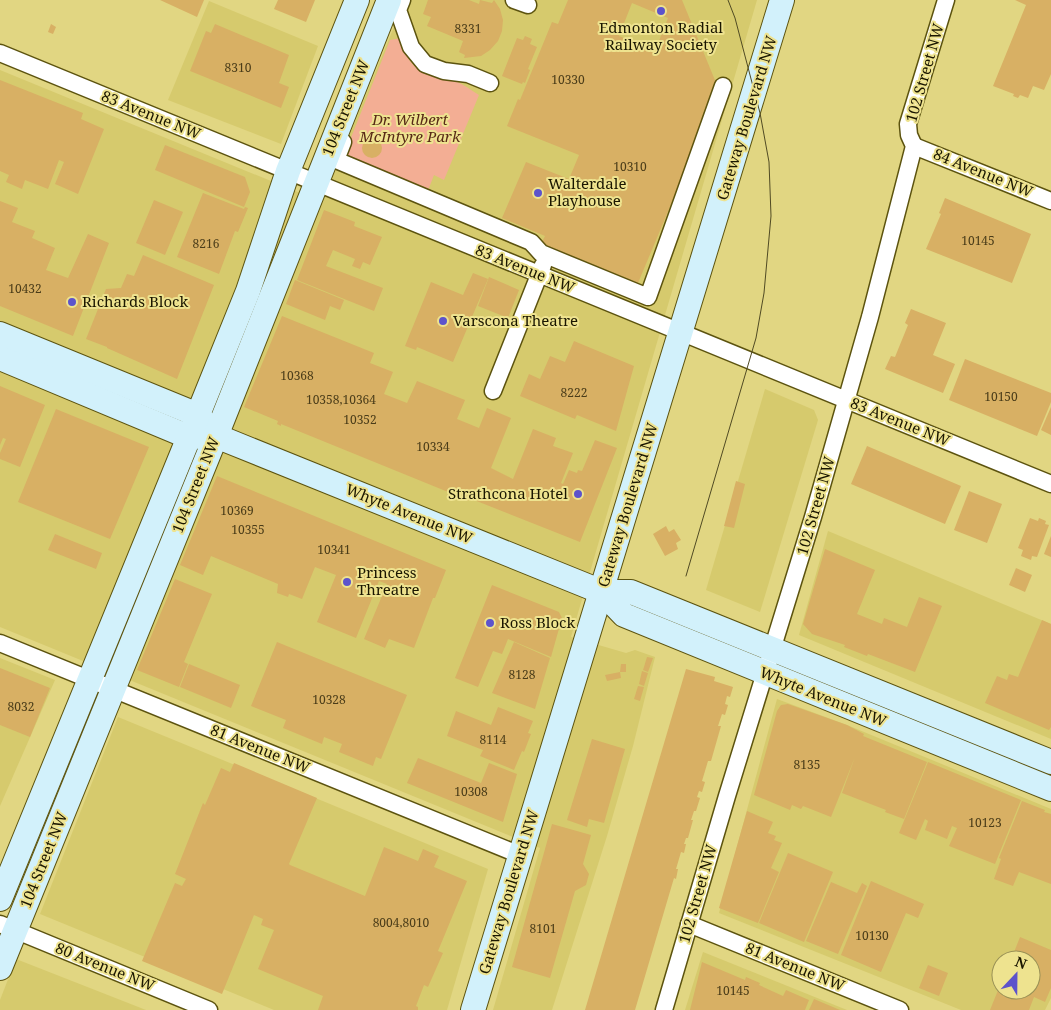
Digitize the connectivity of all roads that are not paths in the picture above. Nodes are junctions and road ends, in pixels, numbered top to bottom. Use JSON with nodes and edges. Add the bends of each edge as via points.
{"nodes":[{"id":1,"x":357,"y":0,"type":"edge"},
{"id":2,"x":782,"y":0,"type":"edge"},
{"id":3,"x":946,"y":0,"type":"edge"},
{"id":4,"x":396,"y":3,"type":"edge"},
{"id":5,"x":0,"y":53,"type":"edge"},
{"id":6,"x":490,"y":83,"type":"dead end"},
{"id":7,"x":723,"y":86,"type":"dead end"},
{"id":8,"x":914,"y":146,"type":"junction"},
{"id":9,"x":288,"y":171,"type":"junction"},
{"id":10,"x":316,"y":183,"type":"junction"},
{"id":11,"x":1051,"y":201,"type":"edge"},
{"id":12,"x":547,"y":256,"type":"junction"},
{"id":13,"x":540,"y":274,"type":"junction"},
{"id":14,"x":680,"y":332,"type":"junction"},
{"id":15,"x":0,"y":334,"type":"edge"},
{"id":16,"x":0,"y":358,"type":"edge"},
{"id":17,"x":493,"y":391,"type":"dead end"},
{"id":18,"x":846,"y":400,"type":"junction"},
{"id":19,"x":198,"y":415,"type":"junction"},
{"id":20,"x":216,"y":436,"type":"junction"},
{"id":21,"x":190,"y":437,"type":"junction"},
{"id":22,"x":1051,"y":484,"type":"edge"},
{"id":23,"x":602,"y":592,"type":"junction"},
{"id":24,"x":0,"y":643,"type":"edge"},
{"id":25,"x":772,"y":649,"type":"junction"},
{"id":26,"x":766,"y":673,"type":"junction"},
{"id":27,"x":90,"y":680,"type":"junction"},
{"id":28,"x":112,"y":689,"type":"junction"},
{"id":29,"x":1051,"y":762,"type":"edge"},
{"id":30,"x":1051,"y":789,"type":"edge"},
{"id":31,"x":520,"y":855,"type":"junction"},
{"id":32,"x":0,"y":899,"type":"edge"},
{"id":33,"x":689,"y":924,"type":"junction"},
{"id":34,"x":8,"y":928,"type":"edge"},
{"id":35,"x":0,"y":968,"type":"edge"},
{"id":36,"x":209,"y":1010,"type":"edge"},
{"id":37,"x":473,"y":1010,"type":"edge"},
{"id":38,"x":664,"y":1010,"type":"edge"},
{"id":39,"x":900,"y":1010,"type":"edge"}],
"edges":[{"from":1,"to":9,"type":"main road","name":"104 Street NW"},
{"from":2,"to":14,"type":"main road","name":"Gateway Boulevard NW"},
{"from":3,"to":8,"type":"street","name":"102 Street NW","via":[[908,124]]},
{"from":4,"to":6,"type":"street","via":[[411,47],[425,64]]},
{"from":4,"to":10,"type":"main road","name":"104 Street NW"},
{"from":4,"to":12,"type":"street","via":[[336,160],[531,242]]},
{"from":5,"to":9,"type":"street","name":"83 Avenue NW"},
{"from":7,"to":12,"type":"street","via":[[648,297]]},
{"from":8,"to":11,"type":"street","name":"84 Avenue NW"},
{"from":8,"to":18,"type":"street","name":"102 Street NW"},
{"from":9,"to":10,"type":"street","name":"83 Avenue NW"},
{"from":9,"to":19,"type":"main road","name":"104 Street NW","via":[[248,291]]},
{"from":10,"to":13,"type":"street","name":"83 Avenue NW"},
{"from":10,"to":20,"type":"main road","name":"104 Street NW"},
{"from":12,"to":13,"type":"street"},
{"from":13,"to":14,"type":"street","name":"83 Avenue NW"},
{"from":13,"to":17,"type":"street"},
{"from":14,"to":18,"type":"street","name":"83 Avenue NW"},
{"from":14,"to":23,"type":"main road","name":"Gateway Boulevard NW"},
{"from":15,"to":19,"type":"main road","name":"Whyte Avenue NW"},
{"from":16,"to":21,"type":"main road","name":"Whyte Avenue NW"},
{"from":18,"to":22,"type":"street","name":"83 Avenue NW"},
{"from":18,"to":25,"type":"street","name":"102 Street NW"},
{"from":19,"to":20,"type":"main road","name":"Whyte Avenue NW"},
{"from":19,"to":21,"type":"main road","name":"104 Street NW"},
{"from":20,"to":21,"type":"main road","name":"Whyte Avenue NW"},
{"from":20,"to":23,"type":"main road","name":"Whyte Avenue NW"},
{"from":20,"to":28,"type":"main road","name":"104 Street NW"},
{"from":21,"to":27,"type":"main road","name":"104 Street NW"},
{"from":23,"to":25,"type":"main road","name":"Whyte Avenue NW","via":[[631,592]]},
{"from":23,"to":26,"type":"main road","name":"Whyte Avenue NW","via":[[624,615]]},
{"from":23,"to":31,"type":"main road","name":"Gateway Boulevard NW"},
{"from":24,"to":27,"type":"street","name":"81 Avenue NW"},
{"from":25,"to":26,"type":"street","name":"102 Street NW"},
{"from":25,"to":29,"type":"main road","name":"Whyte Avenue NW"},
{"from":26,"to":30,"type":"main road","name":"Whyte Avenue NW"},
{"from":26,"to":33,"type":"street","name":"102 Street NW"},
{"from":27,"to":28,"type":"street","name":"81 Avenue NW"},
{"from":27,"to":32,"type":"main road","name":"104 Street NW"},
{"from":28,"to":31,"type":"street","name":"81 Avenue NW"},
{"from":28,"to":34,"type":"main road","name":"104 Street NW"},
{"from":31,"to":37,"type":"main road","name":"Gateway Boulevard NW"},
{"from":33,"to":38,"type":"street","name":"102 Street NW"},
{"from":33,"to":39,"type":"street","name":"81 Avenue NW"},
{"from":34,"to":35,"type":"main road","name":"104 Street NW"},
{"from":34,"to":36,"type":"street","name":"80 Avenue NW"}]}
